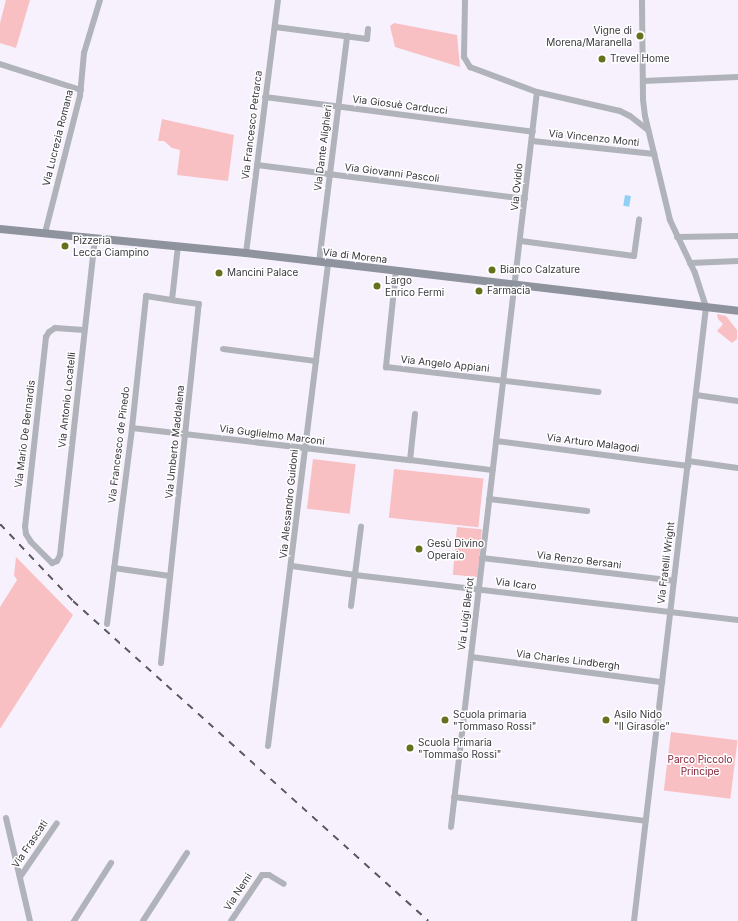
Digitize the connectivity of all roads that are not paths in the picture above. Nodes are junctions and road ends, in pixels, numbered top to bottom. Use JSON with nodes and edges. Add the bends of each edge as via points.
{"nodes":[{"id":1,"x":100,"y":0,"type":"edge"},
{"id":2,"x":278,"y":0,"type":"edge"},
{"id":3,"x":465,"y":0,"type":"edge"},
{"id":4,"x":642,"y":0,"type":"edge"},
{"id":5,"x":275,"y":27,"type":"junction"},
{"id":6,"x":368,"y":29,"type":"dead end"},
{"id":7,"x":347,"y":36,"type":"junction"},
{"id":8,"x":0,"y":64,"type":"edge"},
{"id":9,"x":738,"y":77,"type":"edge"},
{"id":10,"x":643,"y":81,"type":"junction"},
{"id":11,"x":81,"y":90,"type":"junction"},
{"id":12,"x":537,"y":92,"type":"junction"},
{"id":13,"x":265,"y":97,"type":"junction"},
{"id":14,"x":339,"y":107,"type":"junction"},
{"id":15,"x":648,"y":130,"type":"junction"},
{"id":16,"x":533,"y":132,"type":"junction"},
{"id":17,"x":532,"y":141,"type":"junction"},
{"id":18,"x":654,"y":154,"type":"junction"},
{"id":19,"x":257,"y":165,"type":"junction"},
{"id":20,"x":330,"y":175,"type":"junction"},
{"id":21,"x":525,"y":199,"type":"junction"},
{"id":22,"x":639,"y":219,"type":"dead end"},
{"id":23,"x":0,"y":229,"type":"edge"},
{"id":24,"x":45,"y":233,"type":"junction"},
{"id":25,"x":738,"y":236,"type":"edge"},
{"id":26,"x":677,"y":237,"type":"junction"},
{"id":27,"x":95,"y":238,"type":"junction"},
{"id":28,"x":521,"y":241,"type":"junction"},
{"id":29,"x":178,"y":246,"type":"junction"},
{"id":30,"x":246,"y":253,"type":"junction"},
{"id":31,"x":738,"y":261,"type":"edge"},
{"id":32,"x":324,"y":262,"type":"junction"},
{"id":33,"x":690,"y":263,"type":"junction"},
{"id":34,"x":396,"y":270,"type":"junction"},
{"id":35,"x":516,"y":284,"type":"junction"},
{"id":36,"x":172,"y":300,"type":"junction"},
{"id":37,"x":706,"y":307,"type":"junction"},
{"id":38,"x":738,"y":311,"type":"edge"},
{"id":39,"x":84,"y":330,"type":"junction"},
{"id":40,"x":223,"y":349,"type":"dead end"},
{"id":41,"x":316,"y":361,"type":"junction"},
{"id":42,"x":504,"y":380,"type":"junction"},
{"id":43,"x":599,"y":392,"type":"dead end"},
{"id":44,"x":696,"y":395,"type":"junction"},
{"id":45,"x":738,"y":401,"type":"edge"},
{"id":46,"x":415,"y":414,"type":"dead end"},
{"id":47,"x":132,"y":428,"type":"junction"},
{"id":48,"x":186,"y":434,"type":"junction"},
{"id":49,"x":496,"y":441,"type":"junction"},
{"id":50,"x":305,"y":449,"type":"junction"},
{"id":51,"x":410,"y":460,"type":"junction"},
{"id":52,"x":688,"y":464,"type":"junction"},
{"id":53,"x":738,"y":468,"type":"edge"},
{"id":54,"x":492,"y":470,"type":"junction"},
{"id":55,"x":489,"y":499,"type":"junction"},
{"id":56,"x":586,"y":511,"type":"dead end"},
{"id":57,"x":361,"y":528,"type":"dead end"},
{"id":58,"x":482,"y":558,"type":"junction"},
{"id":59,"x":54,"y":563,"type":"joint"},
{"id":60,"x":292,"y":566,"type":"junction"},
{"id":61,"x":114,"y":568,"type":"junction"},
{"id":62,"x":355,"y":575,"type":"junction"},
{"id":63,"x":169,"y":576,"type":"junction"},
{"id":64,"x":674,"y":581,"type":"junction"},
{"id":65,"x":478,"y":590,"type":"junction"},
{"id":66,"x":351,"y":606,"type":"dead end"},
{"id":67,"x":670,"y":612,"type":"junction"},
{"id":68,"x":738,"y":620,"type":"edge"},
{"id":69,"x":107,"y":624,"type":"dead end"},
{"id":70,"x":471,"y":657,"type":"junction"},
{"id":71,"x":160,"y":663,"type":"dead end"},
{"id":72,"x":662,"y":682,"type":"junction"},
{"id":73,"x":268,"y":746,"type":"dead end"},
{"id":74,"x":454,"y":797,"type":"junction"},
{"id":75,"x":6,"y":818,"type":"dead end"},
{"id":76,"x":646,"y":822,"type":"junction"},
{"id":77,"x":57,"y":823,"type":"dead end"},
{"id":78,"x":451,"y":827,"type":"dead end"},
{"id":79,"x":187,"y":853,"type":"dead end"},
{"id":80,"x":111,"y":863,"type":"dead end"},
{"id":81,"x":20,"y":877,"type":"junction"},
{"id":82,"x":284,"y":884,"type":"dead end"},
{"id":83,"x":30,"y":921,"type":"edge"},
{"id":84,"x":74,"y":921,"type":"edge"},
{"id":85,"x":143,"y":921,"type":"edge"},
{"id":86,"x":231,"y":921,"type":"edge"},
{"id":87,"x":634,"y":921,"type":"edge"}],
"edges":[{"from":1,"to":11,"type":"street","name":"Via Lucrezia Romana","via":[[84,53]]},
{"from":2,"to":5,"type":"street","name":"Via Francesco Petrarca"},
{"from":3,"to":12,"type":"street","via":[[466,64],[472,69]]},
{"from":4,"to":10,"type":"street"},
{"from":5,"to":7,"type":"street"},
{"from":5,"to":13,"type":"street","name":"Via Francesco Petrarca"},
{"from":6,"to":7,"type":"street","via":[[367,39]]},
{"from":7,"to":14,"type":"street","name":"Via Dante Alighieri"},
{"from":8,"to":11,"type":"street"},
{"from":9,"to":10,"type":"street"},
{"from":10,"to":15,"type":"street","via":[[643,103]]},
{"from":11,"to":24,"type":"street","name":"Via Lucrezia Romana"},
{"from":12,"to":15,"type":"street","via":[[616,110],[630,116]]},
{"from":12,"to":16,"type":"street","name":"Via Ovidio"},
{"from":13,"to":14,"type":"street","name":"Via Giosuè Carducci"},
{"from":13,"to":19,"type":"street","name":"Via Francesco Petrarca"},
{"from":14,"to":16,"type":"street","name":"Via Giosuè Carducci"},
{"from":14,"to":20,"type":"street","name":"Via Dante Alighieri"},
{"from":15,"to":18,"type":"street"},
{"from":16,"to":17,"type":"street","name":"Via Ovidio"},
{"from":17,"to":18,"type":"street","name":"Via Vincenzo Monti"},
{"from":17,"to":21,"type":"street","name":"Via Ovidio"},
{"from":18,"to":26,"type":"street","via":[[664,201]]},
{"from":19,"to":20,"type":"street","name":"Via Giovanni Pascoli"},
{"from":19,"to":30,"type":"street","name":"Via Francesco Petrarca"},
{"from":20,"to":21,"type":"street","name":"Via Giovanni Pascoli"},
{"from":20,"to":32,"type":"street","name":"Via Dante Alighieri"},
{"from":21,"to":28,"type":"street","name":"Via Ovidio"},
{"from":22,"to":28,"type":"street","via":[[634,256]]},
{"from":23,"to":24,"type":"street","name":"Via di Morena"},
{"from":24,"to":27,"type":"street","name":"Via di Morena"},
{"from":25,"to":26,"type":"street"},
{"from":26,"to":33,"type":"street"},
{"from":27,"to":29,"type":"street","name":"Via di Morena"},
{"from":27,"to":39,"type":"street","name":"Via Antonio Locatelli"},
{"from":28,"to":35,"type":"street","name":"Via Ovidio"},
{"from":29,"to":30,"type":"street","name":"Via di Morena"},
{"from":29,"to":36,"type":"street"},
{"from":30,"to":32,"type":"street","name":"Via di Morena"},
{"from":31,"to":33,"type":"street"},
{"from":32,"to":34,"type":"street","name":"Via di Morena"},
{"from":32,"to":41,"type":"street","name":"Via Alessandro Guidoni"},
{"from":33,"to":37,"type":"street","via":[[702,290]]},
{"from":34,"to":35,"type":"street","name":"Via di Morena"},
{"from":34,"to":42,"type":"street","name":"Via Angelo Appiani","via":[[386,367]]},
{"from":35,"to":37,"type":"street","name":"Via di Morena"},
{"from":35,"to":42,"type":"street","name":"Via Luigi Bleriot"},
{"from":36,"to":47,"type":"street","name":"Via Francesco de Pinedo","via":[[146,296]]},
{"from":36,"to":48,"type":"street","name":"Via Umberto Maddalena","via":[[199,304]]},
{"from":37,"to":38,"type":"street","name":"Via di Morena"},
{"from":37,"to":44,"type":"street","name":"Via Fratelli Wright"},
{"from":39,"to":59,"type":"street","name":"Via Antonio Locatelli","via":[[60,555]]},
{"from":39,"to":59,"type":"street","name":"Via Mario De Bernardis","via":[[55,328],[46,338],[25,526],[31,542],[49,562]]},
{"from":40,"to":41,"type":"street"},
{"from":41,"to":50,"type":"street","name":"Via Alessandro Guidoni"},
{"from":42,"to":43,"type":"street"},
{"from":42,"to":49,"type":"street","name":"Via Luigi Bleriot"},
{"from":44,"to":45,"type":"street"},
{"from":44,"to":52,"type":"street","name":"Via Fratelli Wright"},
{"from":46,"to":51,"type":"street"},
{"from":47,"to":48,"type":"street","name":"Via Guglielmo Marconi"},
{"from":47,"to":61,"type":"street","name":"Via Francesco de Pinedo"},
{"from":48,"to":50,"type":"street","name":"Via Guglielmo Marconi"},
{"from":48,"to":63,"type":"street","name":"Via Umberto Maddalena"},
{"from":49,"to":52,"type":"street","name":"Via Arturo Malagodi"},
{"from":49,"to":54,"type":"street","name":"Via Luigi Bleriot"},
{"from":50,"to":51,"type":"street","name":"Via Guglielmo Marconi"},
{"from":50,"to":60,"type":"street","name":"Via Alessandro Guidoni"},
{"from":51,"to":54,"type":"street","name":"Via Guglielmo Marconi"},
{"from":52,"to":53,"type":"street","name":"Via Arturo Malagodi"},
{"from":52,"to":64,"type":"street","name":"Via Fratelli Wright"},
{"from":54,"to":55,"type":"street","name":"Via Luigi Bleriot"},
{"from":55,"to":56,"type":"street"},
{"from":55,"to":58,"type":"street","name":"Via Luigi Bleriot"},
{"from":57,"to":62,"type":"street"},
{"from":58,"to":64,"type":"street","name":"Via Renzo Bersani"},
{"from":58,"to":65,"type":"street","name":"Via Luigi Bleriot"},
{"from":60,"to":62,"type":"street","name":"Via Icaro"},
{"from":60,"to":73,"type":"street","name":"Via Alessandro Guidoni"},
{"from":61,"to":63,"type":"street"},
{"from":61,"to":69,"type":"street","name":"Via Francesco de Pinedo"},
{"from":62,"to":65,"type":"street","name":"Via Icaro"},
{"from":62,"to":66,"type":"street"},
{"from":63,"to":71,"type":"street","name":"Via Umberto Maddalena"},
{"from":64,"to":67,"type":"street","name":"Via Fratelli Wright"},
{"from":65,"to":67,"type":"street","name":"Via Icaro"},
{"from":65,"to":70,"type":"street","name":"Via Luigi Bleriot"},
{"from":67,"to":68,"type":"street","name":"Via Icaro"},
{"from":67,"to":72,"type":"street","name":"Via Fratelli Wright"},
{"from":70,"to":72,"type":"street","name":"Via Charles Lindbergh"},
{"from":70,"to":74,"type":"street","name":"Via Luigi Bleriot"},
{"from":72,"to":76,"type":"street","name":"Via Fratelli Wright"},
{"from":74,"to":76,"type":"street"},
{"from":74,"to":78,"type":"street","name":"Via Luigi Bleriot"},
{"from":75,"to":81,"type":"street","name":"Via Frascati"},
{"from":76,"to":87,"type":"street","name":"Via Fratelli Wright"},
{"from":77,"to":81,"type":"street","name":"Via Frascati"},
{"from":79,"to":85,"type":"street"},
{"from":80,"to":84,"type":"street"},
{"from":81,"to":83,"type":"street","name":"Via Frascati"},
{"from":82,"to":86,"type":"street","name":"Via Nemi","via":[[269,875],[262,875]]}]}
